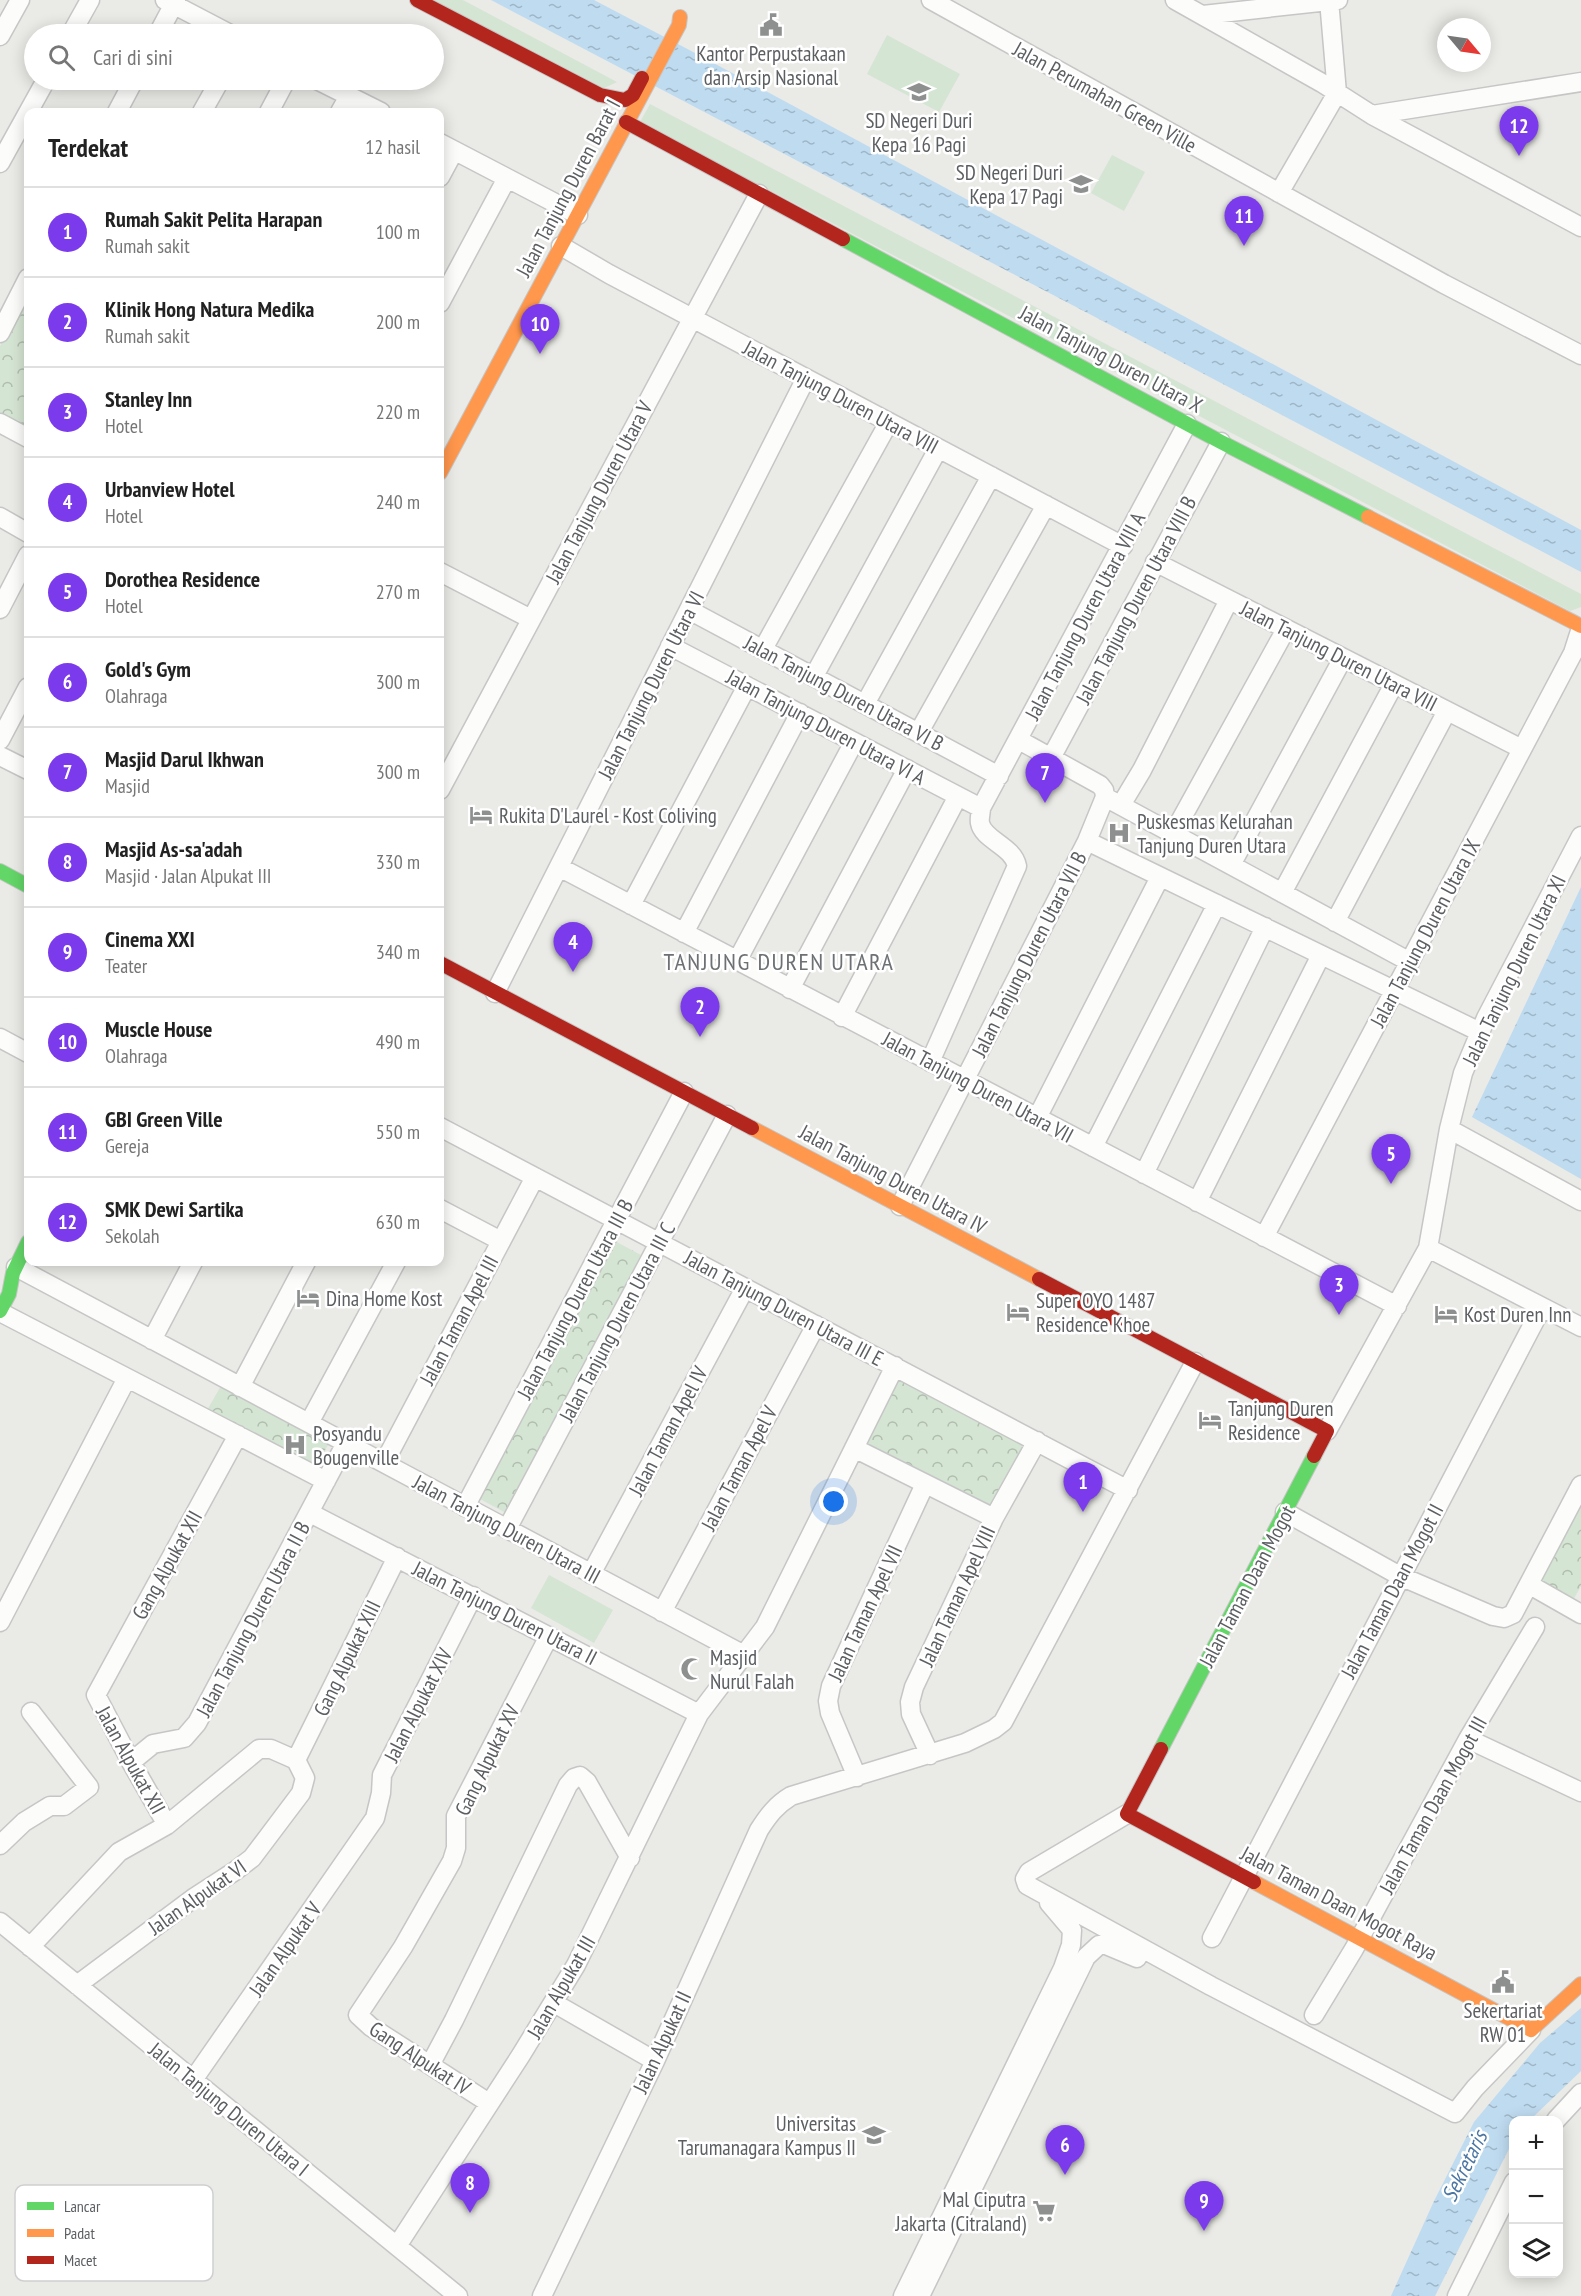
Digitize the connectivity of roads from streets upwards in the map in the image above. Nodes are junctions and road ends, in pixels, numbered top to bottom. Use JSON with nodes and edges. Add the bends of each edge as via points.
{"nodes":[{"id":1,"x":20,"y":0,"type":"edge"},
{"id":2,"x":90,"y":0,"type":"edge"},
{"id":3,"x":417,"y":0,"type":"edge"},
{"id":4,"x":931,"y":0,"type":"edge"},
{"id":5,"x":1332,"y":0,"type":"edge"},
{"id":6,"x":1178,"y":1,"type":"edge"},
{"id":7,"x":172,"y":2,"type":"edge"},
{"id":8,"x":1203,"y":15,"type":"junction"},
{"id":9,"x":679,"y":18,"type":"dead end"},
{"id":10,"x":77,"y":24,"type":"edge"},
{"id":11,"x":162,"y":24,"type":"edge"},
{"id":12,"x":212,"y":24,"type":"edge"},
{"id":13,"x":0,"y":36,"type":"edge"},
{"id":14,"x":1581,"y":82,"type":"edge"},
{"id":15,"x":40,"y":90,"type":"edge"},
{"id":16,"x":129,"y":90,"type":"edge"},
{"id":17,"x":214,"y":90,"type":"edge"},
{"id":18,"x":281,"y":90,"type":"edge"},
{"id":19,"x":337,"y":90,"type":"edge"},
{"id":20,"x":1337,"y":93,"type":"junction"},
{"id":21,"x":600,"y":95,"type":"junction"},
{"id":22,"x":349,"y":96,"type":"junction"},
{"id":23,"x":636,"y":96,"type":"junction"},
{"id":24,"x":30,"y":108,"type":"edge"},
{"id":25,"x":119,"y":108,"type":"edge"},
{"id":26,"x":204,"y":108,"type":"edge"},
{"id":27,"x":271,"y":108,"type":"edge"},
{"id":28,"x":342,"y":108,"type":"edge"},
{"id":29,"x":373,"y":108,"type":"edge"},
{"id":30,"x":1372,"y":115,"type":"junction"},
{"id":31,"x":24,"y":120,"type":"edge"},
{"id":32,"x":623,"y":127,"type":"junction"},
{"id":33,"x":447,"y":147,"type":"edge"},
{"id":34,"x":0,"y":163,"type":"edge"},
{"id":35,"x":507,"y":178,"type":"junction"},
{"id":36,"x":1278,"y":193,"type":"junction"},
{"id":37,"x":759,"y":194,"type":"junction"},
{"id":38,"x":578,"y":215,"type":"junction"},
{"id":39,"x":1581,"y":227,"type":"edge"},
{"id":40,"x":561,"y":246,"type":"junction"},
{"id":41,"x":24,"y":286,"type":"edge"},
{"id":42,"x":444,"y":296,"type":"edge"},
{"id":43,"x":692,"y":318,"type":"junction"},
{"id":44,"x":0,"y":333,"type":"edge"},
{"id":45,"x":1581,"y":355,"type":"edge"},
{"id":46,"x":806,"y":378,"type":"junction"},
{"id":47,"x":889,"y":422,"type":"junction"},
{"id":48,"x":0,"y":423,"type":"edge"},
{"id":49,"x":1187,"y":424,"type":"junction"},
{"id":50,"x":24,"y":436,"type":"edge"},
{"id":51,"x":1221,"y":442,"type":"junction"},
{"id":52,"x":938,"y":449,"type":"junction"},
{"id":53,"x":444,"y":465,"type":"edge"},
{"id":54,"x":991,"y":476,"type":"junction"},
{"id":55,"x":1046,"y":505,"type":"junction"},
{"id":56,"x":0,"y":517,"type":"edge"},
{"id":57,"x":24,"y":531,"type":"edge"},
{"id":58,"x":1122,"y":546,"type":"junction"},
{"id":59,"x":1155,"y":562,"type":"junction"},
{"id":60,"x":24,"y":563,"type":"edge"},
{"id":61,"x":444,"y":574,"type":"edge"},
{"id":62,"x":1229,"y":600,"type":"junction"},
{"id":63,"x":0,"y":609,"type":"edge"},
{"id":64,"x":689,"y":610,"type":"junction"},
{"id":65,"x":531,"y":620,"type":"junction"},
{"id":66,"x":1581,"y":627,"type":"edge"},
{"id":67,"x":1286,"y":629,"type":"junction"},
{"id":68,"x":670,"y":646,"type":"junction"},
{"id":69,"x":763,"y":649,"type":"junction"},
{"id":70,"x":1343,"y":658,"type":"junction"},
{"id":71,"x":814,"y":676,"type":"junction"},
{"id":72,"x":1394,"y":684,"type":"junction"},
{"id":73,"x":747,"y":686,"type":"junction"},
{"id":74,"x":24,"y":695,"type":"edge"},
{"id":75,"x":865,"y":704,"type":"junction"},
{"id":76,"x":1447,"y":711,"type":"junction"},
{"id":77,"x":800,"y":713,"type":"junction"},
{"id":78,"x":919,"y":732,"type":"junction"},
{"id":79,"x":0,"y":740,"type":"edge"},
{"id":80,"x":1019,"y":740,"type":"junction"},
{"id":81,"x":854,"y":742,"type":"junction"},
{"id":82,"x":1522,"y":749,"type":"junction"},
{"id":83,"x":0,"y":756,"type":"edge"},
{"id":84,"x":1051,"y":758,"type":"junction"},
{"id":85,"x":24,"y":768,"type":"edge"},
{"id":86,"x":907,"y":770,"type":"junction"},
{"id":87,"x":999,"y":776,"type":"junction"},
{"id":88,"x":444,"y":783,"type":"edge"},
{"id":89,"x":957,"y":796,"type":"junction"},
{"id":90,"x":1113,"y":801,"type":"junction"},
{"id":91,"x":981,"y":808,"type":"junction"},
{"id":92,"x":1173,"y":834,"type":"junction"},
{"id":93,"x":1581,"y":836,"type":"edge"},
{"id":94,"x":1087,"y":841,"type":"junction"},
{"id":95,"x":1232,"y":865,"type":"junction"},
{"id":96,"x":559,"y":867,"type":"junction"},
{"id":97,"x":0,"y":871,"type":"edge"},
{"id":98,"x":1160,"y":877,"type":"junction"},
{"id":99,"x":24,"y":884,"type":"edge"},
{"id":100,"x":1282,"y":893,"type":"junction"},
{"id":101,"x":1217,"y":904,"type":"junction"},
{"id":102,"x":631,"y":905,"type":"junction"},
{"id":103,"x":1335,"y":922,"type":"junction"},
{"id":104,"x":1265,"y":927,"type":"junction"},
{"id":105,"x":684,"y":933,"type":"junction"},
{"id":106,"x":1321,"y":955,"type":"junction"},
{"id":107,"x":737,"y":961,"type":"junction"},
{"id":108,"x":1410,"y":962,"type":"junction"},
{"id":109,"x":444,"y":965,"type":"edge"},
{"id":110,"x":790,"y":989,"type":"junction"},
{"id":111,"x":1394,"y":991,"type":"junction"},
{"id":112,"x":495,"y":993,"type":"junction"},
{"id":113,"x":842,"y":1017,"type":"junction"},
{"id":114,"x":1480,"y":1032,"type":"junction"},
{"id":115,"x":0,"y":1038,"type":"edge"},
{"id":116,"x":24,"y":1051,"type":"edge"},
{"id":117,"x":930,"y":1062,"type":"junction"},
{"id":118,"x":965,"y":1081,"type":"junction"},
{"id":119,"x":684,"y":1092,"type":"junction"},
{"id":120,"x":727,"y":1115,"type":"junction"},
{"id":121,"x":1037,"y":1118,"type":"junction"},
{"id":122,"x":444,"y":1129,"type":"edge"},
{"id":123,"x":1449,"y":1129,"type":"junction"},
{"id":124,"x":1093,"y":1148,"type":"junction"},
{"id":125,"x":1144,"y":1174,"type":"junction"},
{"id":126,"x":535,"y":1177,"type":"junction"},
{"id":127,"x":1581,"y":1201,"type":"edge"},
{"id":128,"x":1197,"y":1202,"type":"junction"},
{"id":129,"x":900,"y":1206,"type":"junction"},
{"id":130,"x":444,"y":1211,"type":"edge"},
{"id":131,"x":616,"y":1220,"type":"junction"},
{"id":132,"x":1264,"y":1237,"type":"junction"},
{"id":133,"x":501,"y":1241,"type":"junction"},
{"id":134,"x":659,"y":1243,"type":"junction"},
{"id":135,"x":1428,"y":1248,"type":"junction"},
{"id":136,"x":24,"y":1250,"type":"edge"},
{"id":137,"x":191,"y":1266,"type":"edge"},
{"id":138,"x":304,"y":1266,"type":"edge"},
{"id":139,"x":394,"y":1266,"type":"edge"},
{"id":140,"x":14,"y":1270,"type":"junction"},
{"id":141,"x":0,"y":1284,"type":"edge"},
{"id":142,"x":745,"y":1288,"type":"junction"},
{"id":143,"x":1397,"y":1306,"type":"junction"},
{"id":144,"x":1542,"y":1307,"type":"junction"},
{"id":145,"x":0,"y":1311,"type":"edge"},
{"id":146,"x":816,"y":1325,"type":"junction"},
{"id":147,"x":1581,"y":1327,"type":"edge"},
{"id":148,"x":152,"y":1340,"type":"junction"},
{"id":149,"x":1195,"y":1362,"type":"junction"},
{"id":150,"x":895,"y":1366,"type":"junction"},
{"id":151,"x":127,"y":1378,"type":"junction"},
{"id":152,"x":240,"y":1387,"type":"junction"},
{"id":153,"x":309,"y":1423,"type":"junction"},
{"id":154,"x":1327,"y":1431,"type":"junction"},
{"id":155,"x":238,"y":1436,"type":"junction"},
{"id":156,"x":1037,"y":1441,"type":"junction"},
{"id":157,"x":346,"y":1443,"type":"junction"},
{"id":158,"x":854,"y":1448,"type":"junction"},
{"id":159,"x":384,"y":1463,"type":"junction"},
{"id":160,"x":326,"y":1481,"type":"junction"},
{"id":161,"x":925,"y":1484,"type":"junction"},
{"id":162,"x":1581,"y":1485,"type":"edge"},
{"id":163,"x":1128,"y":1490,"type":"junction"},
{"id":164,"x":465,"y":1507,"type":"junction"},
{"id":165,"x":1285,"y":1512,"type":"junction"},
{"id":166,"x":310,"y":1513,"type":"junction"},
{"id":167,"x":994,"y":1518,"type":"junction"},
{"id":168,"x":507,"y":1529,"type":"junction"},
{"id":169,"x":397,"y":1557,"type":"junction"},
{"id":170,"x":591,"y":1574,"type":"junction"},
{"id":171,"x":1400,"y":1576,"type":"junction"},
{"id":172,"x":1530,"y":1585,"type":"junction"},
{"id":173,"x":473,"y":1596,"type":"junction"},
{"id":174,"x":662,"y":1612,"type":"junction"},
{"id":175,"x":1581,"y":1614,"type":"edge"},
{"id":176,"x":1,"y":1620,"type":"edge"},
{"id":177,"x":1536,"y":1627,"type":"dead end"},
{"id":178,"x":549,"y":1636,"type":"junction"},
{"id":179,"x":744,"y":1655,"type":"junction"},
{"id":180,"x":96,"y":1695,"type":"joint"},
{"id":181,"x":31,"y":1712,"type":"dead end"},
{"id":182,"x":699,"y":1714,"type":"junction"},
{"id":183,"x":1468,"y":1739,"type":"junction"},
{"id":184,"x":930,"y":1755,"type":"junction"},
{"id":185,"x":296,"y":1760,"type":"junction"},
{"id":186,"x":131,"y":1762,"type":"junction"},
{"id":187,"x":857,"y":1777,"type":"junction"},
{"id":188,"x":1581,"y":1792,"type":"edge"},
{"id":189,"x":1127,"y":1814,"type":"junction"},
{"id":190,"x":375,"y":1818,"type":"joint"},
{"id":191,"x":167,"y":1825,"type":"junction"},
{"id":192,"x":0,"y":1845,"type":"edge"},
{"id":193,"x":630,"y":1858,"type":"junction"},
{"id":194,"x":1244,"y":1877,"type":"junction"},
{"id":195,"x":1033,"y":1887,"type":"junction"},
{"id":196,"x":0,"y":1922,"type":"edge"},
{"id":197,"x":1212,"y":1938,"type":"dead end"},
{"id":198,"x":1360,"y":1938,"type":"junction"},
{"id":199,"x":30,"y":1947,"type":"junction"},
{"id":200,"x":1581,"y":1984,"type":"edge"},
{"id":201,"x":77,"y":1985,"type":"junction"},
{"id":202,"x":1211,"y":1986,"type":"junction"},
{"id":203,"x":554,"y":2003,"type":"junction"},
{"id":204,"x":361,"y":2008,"type":"joint"},
{"id":205,"x":1314,"y":2015,"type":"dead end"},
{"id":206,"x":1531,"y":2030,"type":"junction"},
{"id":207,"x":655,"y":2061,"type":"junction"},
{"id":208,"x":430,"y":2065,"type":"junction"},
{"id":209,"x":193,"y":2079,"type":"junction"},
{"id":210,"x":1581,"y":2093,"type":"edge"},
{"id":211,"x":489,"y":2103,"type":"junction"},
{"id":212,"x":1560,"y":2116,"type":"edge"},
{"id":213,"x":1509,"y":2192,"type":"edge"},
{"id":214,"x":397,"y":2246,"type":"junction"},
{"id":215,"x":458,"y":2296,"type":"edge"},
{"id":216,"x":542,"y":2296,"type":"edge"},
{"id":217,"x":903,"y":2296,"type":"edge"},
{"id":218,"x":920,"y":2296,"type":"edge"},
{"id":219,"x":1457,"y":2296,"type":"edge"}],
"edges":[{"from":1,"to":13,"type":"street"},
{"from":2,"to":10,"type":"street"},
{"from":3,"to":21,"type":"street"},
{"from":4,"to":36,"type":"street","name":"Jalan Perumahan Green Ville"},
{"from":5,"to":8,"type":"street"},
{"from":5,"to":20,"type":"street"},
{"from":6,"to":8,"type":"street"},
{"from":7,"to":11,"type":"street"},
{"from":7,"to":12,"type":"street"},
{"from":8,"to":20,"type":"street"},
{"from":9,"to":23,"type":"street","name":"Jalan Tanjung Duren Barat I"},
{"from":14,"to":30,"type":"street"},
{"from":15,"to":24,"type":"street"},
{"from":16,"to":25,"type":"street"},
{"from":17,"to":26,"type":"street"},
{"from":18,"to":27,"type":"street"},
{"from":19,"to":22,"type":"street"},
{"from":20,"to":30,"type":"street"},
{"from":20,"to":36,"type":"street"},
{"from":21,"to":23,"type":"street","via":[[625,100]]},
{"from":21,"to":32,"type":"street"},
{"from":22,"to":28,"type":"street"},
{"from":22,"to":29,"type":"street"},
{"from":23,"to":32,"type":"street","name":"Jalan Tanjung Duren Barat I"},
{"from":30,"to":39,"type":"street"},
{"from":31,"to":34,"type":"street"},
{"from":32,"to":37,"type":"street","name":"Jalan Tanjung Duren Utara X"},
{"from":32,"to":38,"type":"street","name":"Jalan Tanjung Duren Barat I"},
{"from":33,"to":35,"type":"street"},
{"from":35,"to":38,"type":"street"},
{"from":35,"to":42,"type":"street"},
{"from":36,"to":45,"type":"street","name":"Jalan Perumahan Green Ville"},
{"from":37,"to":43,"type":"street","name":"Jalan Tanjung Duren Utara V"},
{"from":37,"to":49,"type":"street","name":"Jalan Tanjung Duren Utara X"},
{"from":38,"to":40,"type":"street","name":"Jalan Tanjung Duren Barat I"},
{"from":40,"to":43,"type":"street","name":"Jalan Tanjung Duren Utara VIII"},
{"from":40,"to":53,"type":"street","name":"Jalan Tanjung Duren Barat I"},
{"from":41,"to":44,"type":"street"},
{"from":43,"to":46,"type":"street","name":"Jalan Tanjung Duren Utara VIII"},
{"from":43,"to":65,"type":"street","name":"Jalan Tanjung Duren Utara V"},
{"from":46,"to":47,"type":"street","name":"Jalan Tanjung Duren Utara VIII"},
{"from":46,"to":64,"type":"street","name":"Jalan Tanjung Duren Utara VI"},
{"from":47,"to":52,"type":"street","name":"Jalan Tanjung Duren Utara VIII"},
{"from":47,"to":69,"type":"street"},
{"from":48,"to":50,"type":"street"},
{"from":49,"to":51,"type":"street","name":"Jalan Tanjung Duren Utara X"},
{"from":49,"to":58,"type":"street","name":"Jalan Tanjung Duren Utara VIII A"},
{"from":51,"to":59,"type":"street","name":"Jalan Tanjung Duren Utara VIII B"},
{"from":51,"to":66,"type":"street","name":"Jalan Tanjung Duren Utara X"},
{"from":52,"to":54,"type":"street","name":"Jalan Tanjung Duren Utara VIII"},
{"from":52,"to":71,"type":"street"},
{"from":54,"to":55,"type":"street","name":"Jalan Tanjung Duren Utara VIII"},
{"from":54,"to":75,"type":"street"},
{"from":55,"to":58,"type":"street","name":"Jalan Tanjung Duren Utara VIII"},
{"from":55,"to":78,"type":"street"},
{"from":56,"to":57,"type":"street"},
{"from":58,"to":80,"type":"street","name":"Jalan Tanjung Duren Utara VIII A"},
{"from":59,"to":62,"type":"street","name":"Jalan Tanjung Duren Utara VIII"},
{"from":59,"to":84,"type":"street","name":"Jalan Tanjung Duren Utara VIII B"},
{"from":60,"to":63,"type":"street"},
{"from":61,"to":65,"type":"street"},
{"from":62,"to":67,"type":"street","name":"Jalan Tanjung Duren Utara VIII"},
{"from":62,"to":90,"type":"street","name":"Jalan Tanjung Duren Utara VII B","via":[[1142,770]]},
{"from":64,"to":68,"type":"street","name":"Jalan Tanjung Duren Utara VI"},
{"from":64,"to":69,"type":"street","name":"Jalan Tanjung Duren Utara VI B"},
{"from":65,"to":88,"type":"street","name":"Jalan Tanjung Duren Utara V"},
{"from":66,"to":82,"type":"street","name":"Jalan Tanjung Duren Utara IX","via":[[1573,653]]},
{"from":67,"to":70,"type":"street","name":"Jalan Tanjung Duren Utara VIII"},
{"from":67,"to":92,"type":"street"},
{"from":68,"to":73,"type":"street","name":"Jalan Tanjung Duren Utara VI A"},
{"from":68,"to":96,"type":"street","name":"Jalan Tanjung Duren Utara VI"},
{"from":69,"to":71,"type":"street","name":"Jalan Tanjung Duren Utara VI B"},
{"from":70,"to":72,"type":"street","name":"Jalan Tanjung Duren Utara VIII"},
{"from":70,"to":95,"type":"street"},
{"from":71,"to":75,"type":"street","name":"Jalan Tanjung Duren Utara VI B"},
{"from":72,"to":76,"type":"street","name":"Jalan Tanjung Duren Utara VIII"},
{"from":72,"to":100,"type":"street"},
{"from":73,"to":77,"type":"street","name":"Jalan Tanjung Duren Utara VI A"},
{"from":73,"to":102,"type":"street"},
{"from":74,"to":79,"type":"street"},
{"from":75,"to":78,"type":"street","name":"Jalan Tanjung Duren Utara VI B"},
{"from":76,"to":82,"type":"street","name":"Jalan Tanjung Duren Utara VIII"},
{"from":76,"to":103,"type":"street"},
{"from":77,"to":81,"type":"street","name":"Jalan Tanjung Duren Utara VI A"},
{"from":77,"to":105,"type":"street"},
{"from":78,"to":87,"type":"street","name":"Jalan Tanjung Duren Utara VI B"},
{"from":80,"to":84,"type":"street"},
{"from":80,"to":87,"type":"street","name":"Jalan Tanjung Duren Utara VIII A"},
{"from":81,"to":86,"type":"street","name":"Jalan Tanjung Duren Utara VI A"},
{"from":81,"to":107,"type":"street"},
{"from":82,"to":108,"type":"street","name":"Jalan Tanjung Duren Utara IX"},
{"from":83,"to":85,"type":"street"},
{"from":84,"to":90,"type":"street","via":[[1100,785]]},
{"from":86,"to":89,"type":"street","name":"Jalan Tanjung Duren Utara VI A"},
{"from":86,"to":110,"type":"street"},
{"from":87,"to":91,"type":"street","name":"Jalan Tanjung Duren Utara VIII A"},
{"from":89,"to":91,"type":"street","name":"Jalan Tanjung Duren Utara VI A"},
{"from":89,"to":113,"type":"street"},
{"from":90,"to":92,"type":"street"},
{"from":90,"to":94,"type":"street","name":"Jalan Tanjung Duren Utara VII B"},
{"from":91,"to":117,"type":"street","via":[[982,829],[1015,857],[1017,866]]},
{"from":92,"to":95,"type":"street"},
{"from":93,"to":114,"type":"street","name":"Jalan Tanjung Duren Utara XI"},
{"from":94,"to":98,"type":"street"},
{"from":94,"to":118,"type":"street","name":"Jalan Tanjung Duren Utara VII B"},
{"from":95,"to":100,"type":"street"},
{"from":96,"to":102,"type":"street","name":"Jalan Tanjung Duren Utara VII"},
{"from":96,"to":112,"type":"street","name":"Jalan Tanjung Duren Utara VI"},
{"from":97,"to":99,"type":"street"},
{"from":98,"to":101,"type":"street"},
{"from":98,"to":121,"type":"street"},
{"from":100,"to":103,"type":"street"},
{"from":101,"to":104,"type":"street"},
{"from":101,"to":124,"type":"street"},
{"from":102,"to":105,"type":"street","name":"Jalan Tanjung Duren Utara VII"},
{"from":103,"to":108,"type":"street"},
{"from":104,"to":106,"type":"street"},
{"from":104,"to":125,"type":"street"},
{"from":105,"to":107,"type":"street","name":"Jalan Tanjung Duren Utara VII"},
{"from":106,"to":111,"type":"street"},
{"from":106,"to":128,"type":"street"},
{"from":107,"to":110,"type":"street","name":"Jalan Tanjung Duren Utara VII"},
{"from":108,"to":111,"type":"street","name":"Jalan Tanjung Duren Utara IX"},
{"from":109,"to":112,"type":"street","name":"Jalan Tanjung Duren Utara IV"},
{"from":110,"to":113,"type":"street","name":"Jalan Tanjung Duren Utara VII"},
{"from":111,"to":114,"type":"street"},
{"from":111,"to":132,"type":"street","name":"Jalan Tanjung Duren Utara IX"},
{"from":112,"to":119,"type":"street","name":"Jalan Tanjung Duren Utara IV"},
{"from":113,"to":117,"type":"street","name":"Jalan Tanjung Duren Utara VII"},
{"from":114,"to":123,"type":"street","name":"Jalan Tanjung Duren Utara XI","via":[[1463,1073]]},
{"from":115,"to":116,"type":"street"},
{"from":117,"to":118,"type":"street","name":"Jalan Tanjung Duren Utara VII"},
{"from":118,"to":121,"type":"street","name":"Jalan Tanjung Duren Utara VII"},
{"from":118,"to":129,"type":"street","name":"Jalan Tanjung Duren Utara VII B"},
{"from":119,"to":120,"type":"street","name":"Jalan Tanjung Duren Utara IV"},
{"from":119,"to":131,"type":"street","name":"Jalan Tanjung Duren Utara III B"},
{"from":120,"to":129,"type":"street","name":"Jalan Tanjung Duren Utara IV"},
{"from":120,"to":134,"type":"street","name":"Jalan Tanjung Duren Utara III C"},
{"from":121,"to":124,"type":"street","name":"Jalan Tanjung Duren Utara VII"},
{"from":122,"to":126,"type":"street","name":"Jalan Tanjung Duren Utara III E"},
{"from":123,"to":127,"type":"street"},
{"from":123,"to":135,"type":"street","name":"Jalan Tanjung Duren Utara XI"},
{"from":124,"to":125,"type":"street","name":"Jalan Tanjung Duren Utara VII"},
{"from":125,"to":128,"type":"street","name":"Jalan Tanjung Duren Utara VII"},
{"from":126,"to":131,"type":"street","name":"Jalan Tanjung Duren Utara III E"},
{"from":126,"to":133,"type":"street","name":"Jalan Taman Apel III"},
{"from":128,"to":132,"type":"street","name":"Jalan Tanjung Duren Utara VII"},
{"from":129,"to":149,"type":"street","name":"Jalan Tanjung Duren Utara IV"},
{"from":130,"to":133,"type":"street"},
{"from":131,"to":134,"type":"street","name":"Jalan Tanjung Duren Utara III E"},
{"from":131,"to":164,"type":"street","name":"Jalan Tanjung Duren Utara III B"},
{"from":132,"to":143,"type":"street","name":"Jalan Tanjung Duren Utara VII"},
{"from":133,"to":159,"type":"street","name":"Jalan Taman Apel III"},
{"from":134,"to":142,"type":"street","name":"Jalan Tanjung Duren Utara III E"},
{"from":134,"to":168,"type":"street","name":"Jalan Tanjung Duren Utara III C"},
{"from":135,"to":143,"type":"street","name":"Jalan Taman Daan Mogot"},
{"from":135,"to":144,"type":"street"},
{"from":136,"to":140,"type":"street"},
{"from":137,"to":148,"type":"street"},
{"from":138,"to":152,"type":"street"},
{"from":139,"to":153,"type":"street"},
{"from":140,"to":141,"type":"street"},
{"from":140,"to":145,"type":"street","via":[[9,1294]]},
{"from":140,"to":148,"type":"street","name":"Jalan Tanjung Duren Utara III"},
{"from":142,"to":146,"type":"street","name":"Jalan Tanjung Duren Utara III E"},
{"from":142,"to":170,"type":"street","name":"Jalan Taman Apel IV"},
{"from":143,"to":154,"type":"street","name":"Jalan Taman Daan Mogot"},
{"from":144,"to":147,"type":"street"},
{"from":144,"to":171,"type":"street","name":"Jalan Taman Daan Mogot II"},
{"from":145,"to":151,"type":"street"},
{"from":146,"to":150,"type":"street","name":"Jalan Tanjung Duren Utara III E"},
{"from":146,"to":174,"type":"street","name":"Jalan Taman Apel V"},
{"from":148,"to":152,"type":"street","name":"Jalan Tanjung Duren Utara III"},
{"from":149,"to":154,"type":"street","name":"Jalan Tanjung Duren Utara IV"},
{"from":149,"to":163,"type":"street"},
{"from":150,"to":156,"type":"street","name":"Jalan Tanjung Duren Utara III E"},
{"from":150,"to":158,"type":"street","name":"Jalan Alpukat III"},
{"from":151,"to":155,"type":"street"},
{"from":151,"to":176,"type":"street"},
{"from":152,"to":153,"type":"street","name":"Jalan Tanjung Duren Utara III"},
{"from":153,"to":157,"type":"street","name":"Jalan Tanjung Duren Utara III"},
{"from":154,"to":165,"type":"street","name":"Jalan Taman Daan Mogot"},
{"from":155,"to":160,"type":"street"},
{"from":155,"to":180,"type":"street","name":"Gang Alpukat XII"},
{"from":156,"to":163,"type":"street","name":"Jalan Tanjung Duren Utara III E"},
{"from":156,"to":167,"type":"street","name":"Jalan Taman Apel VIII"},
{"from":157,"to":159,"type":"street","name":"Jalan Tanjung Duren Utara III"},
{"from":157,"to":160,"type":"street","name":"Jalan Tanjung Duren Utara II B"},
{"from":158,"to":161,"type":"street"},
{"from":158,"to":179,"type":"street","name":"Jalan Alpukat III","via":[[765,1627]]},
{"from":159,"to":164,"type":"street","name":"Jalan Tanjung Duren Utara III"},
{"from":160,"to":166,"type":"street","name":"Jalan Tanjung Duren Utara II B"},
{"from":161,"to":167,"type":"street"},
{"from":161,"to":187,"type":"street","name":"Jalan Taman Apel VII","via":[[831,1686],[830,1713]]},
{"from":162,"to":172,"type":"street"},
{"from":163,"to":184,"type":"street","via":[[1003,1722],[980,1736]]},
{"from":164,"to":168,"type":"street","name":"Jalan Tanjung Duren Utara III"},
{"from":165,"to":171,"type":"street"},
{"from":165,"to":189,"type":"street","name":"Jalan Taman Daan Mogot"},
{"from":166,"to":169,"type":"street","name":"Jalan Tanjung Duren Utara II"},
{"from":166,"to":186,"type":"street","name":"Jalan Tanjung Duren Utara II B","via":[[192,1731],[174,1741],[153,1744]]},
{"from":167,"to":184,"type":"street","name":"Jalan Taman Apel VIII","via":[[914,1687],[911,1714]]},
{"from":168,"to":170,"type":"street","name":"Jalan Tanjung Duren Utara III"},
{"from":169,"to":173,"type":"street","name":"Jalan Tanjung Duren Utara II"},
{"from":169,"to":185,"type":"street","name":"Gang Alpukat XIII"},
{"from":170,"to":174,"type":"street","name":"Jalan Tanjung Duren Utara III"},
{"from":171,"to":172,"type":"street","via":[[1504,1618],[1514,1614]]},
{"from":171,"to":194,"type":"street","name":"Jalan Taman Daan Mogot II"},
{"from":172,"to":175,"type":"street"},
{"from":173,"to":178,"type":"street","name":"Jalan Tanjung Duren Utara II"},
{"from":173,"to":190,"type":"street","name":"Jalan Alpukat XIV","via":[[382,1775]]},
{"from":174,"to":179,"type":"street","name":"Jalan Tanjung Duren Utara III"},
{"from":177,"to":183,"type":"street","name":"Jalan Taman Daan Mogot III"},
{"from":178,"to":182,"type":"street","name":"Jalan Tanjung Duren Utara II"},
{"from":178,"to":204,"type":"street","name":"Gang Alpukat XV","via":[[456,1816],[452,1861],[399,1954]]},
{"from":179,"to":182,"type":"street","name":"Jalan Alpukat III"},
{"from":180,"to":186,"type":"street","name":"Jalan Alpukat XII"},
{"from":181,"to":192,"type":"street","via":[[88,1787],[64,1806],[50,1806],[24,1822]]},
{"from":182,"to":193,"type":"street","name":"Jalan Alpukat III"},
{"from":183,"to":188,"type":"street"},
{"from":183,"to":198,"type":"street","name":"Jalan Taman Daan Mogot III"},
{"from":184,"to":187,"type":"street"},
{"from":185,"to":191,"type":"street","via":[[271,1749],[259,1749]]},
{"from":185,"to":201,"type":"street","name":"Jalan Alpukat VI","via":[[305,1778],[302,1793],[252,1857]]},
{"from":186,"to":191,"type":"street","name":"Jalan Alpukat XII"},
{"from":187,"to":207,"type":"street","name":"Jalan Alpukat II","via":[[791,1796],[780,1802],[759,1830]]},
{"from":189,"to":194,"type":"street","name":"Jalan Taman Daan Mogot Raya"},
{"from":189,"to":195,"type":"street","via":[[1029,1872],[1026,1875]]},
{"from":190,"to":209,"type":"street","name":"Jalan Alpukat V"},
{"from":191,"to":199,"type":"street","via":[[118,1852]]},
{"from":193,"to":203,"type":"street","name":"Jalan Alpukat III"},
{"from":193,"to":208,"type":"street","via":[[587,1782],[580,1776],[574,1778]]},
{"from":194,"to":197,"type":"street","name":"Jalan Taman Daan Mogot II"},
{"from":194,"to":198,"type":"street","name":"Jalan Taman Daan Mogot Raya"},
{"from":195,"to":202,"type":"street"},
{"from":195,"to":217,"type":"street","via":[[1071,1930],[1068,1955]]},
{"from":196,"to":199,"type":"street","name":"Jalan Tanjung Duren Utara I"},
{"from":198,"to":205,"type":"street","name":"Jalan Taman Daan Mogot III"},
{"from":198,"to":206,"type":"street","name":"Jalan Taman Daan Mogot Raya"},
{"from":199,"to":201,"type":"street","name":"Jalan Tanjung Duren Utara I"},
{"from":200,"to":206,"type":"street"},
{"from":201,"to":209,"type":"street","name":"Jalan Tanjung Duren Utara I"},
{"from":202,"to":206,"type":"street","via":[[1455,2113]]},
{"from":202,"to":218,"type":"street","via":[[1201,1986],[1106,1945],[1094,1948],[1061,2006]]},
{"from":203,"to":207,"type":"street"},
{"from":203,"to":211,"type":"street","name":"Jalan Alpukat III"},
{"from":204,"to":208,"type":"street","name":"Gang Alpukat IV","via":[[358,2015],[362,2020]]},
{"from":207,"to":216,"type":"street","name":"Jalan Alpukat II"},
{"from":208,"to":211,"type":"street","name":"Gang Alpukat IV"},
{"from":209,"to":214,"type":"street","name":"Jalan Tanjung Duren Utara I"},
{"from":210,"to":212,"type":"street"},
{"from":211,"to":214,"type":"street","name":"Jalan Alpukat III"},
{"from":213,"to":219,"type":"street"},
{"from":214,"to":215,"type":"street","name":"Jalan Tanjung Duren Utara I"}]}
